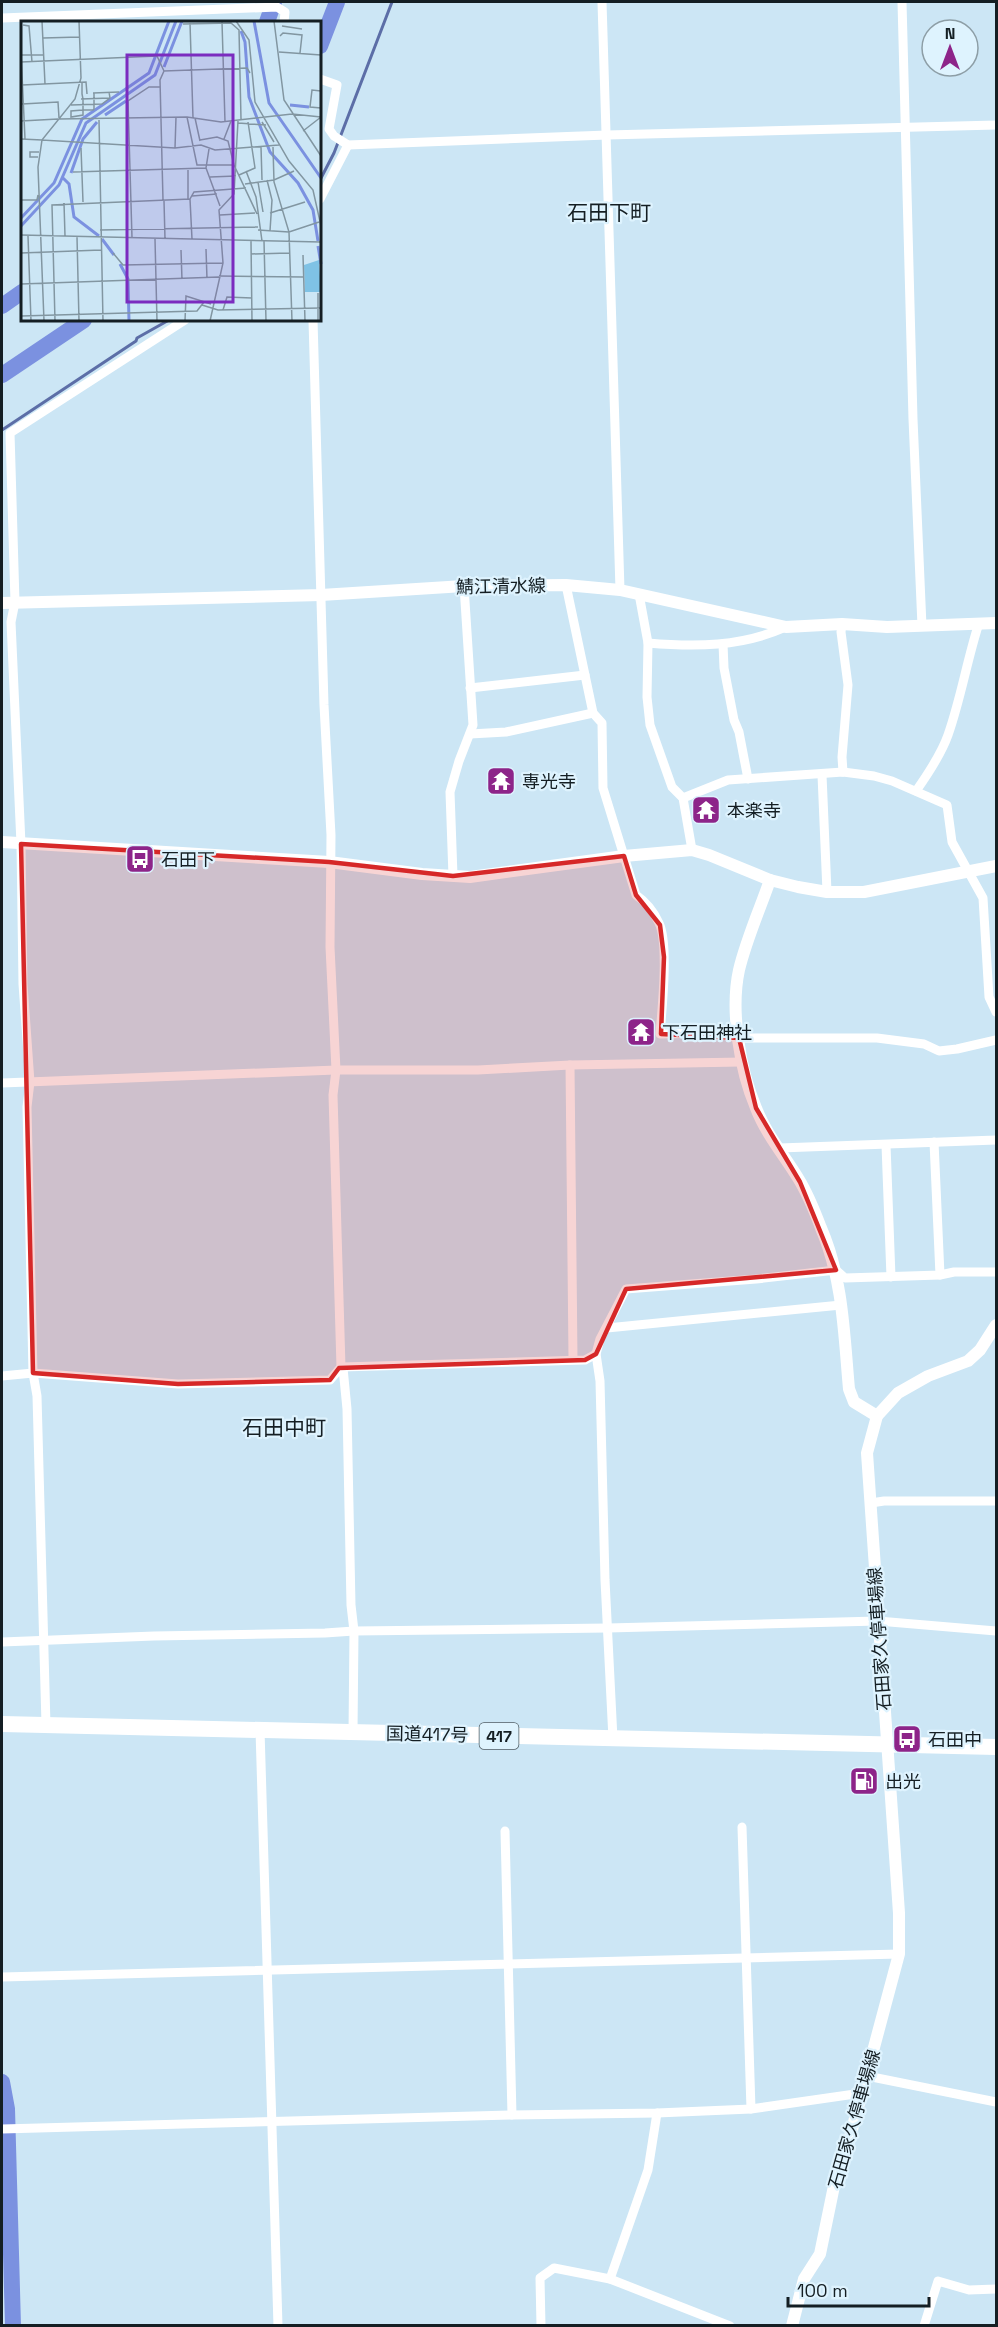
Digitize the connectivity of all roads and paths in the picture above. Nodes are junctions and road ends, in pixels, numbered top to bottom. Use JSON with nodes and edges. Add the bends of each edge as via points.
{"nodes":[{"id":1,"x":602,"y":2,"type":"edge"},
{"id":2,"x":902,"y":2,"type":"edge"},
{"id":3,"x":2,"y":18,"type":"edge"},
{"id":4,"x":284,"y":21,"type":"edge"},
{"id":5,"x":321,"y":79,"type":"edge"},
{"id":6,"x":996,"y":125,"type":"edge"},
{"id":7,"x":905,"y":127,"type":"junction"},
{"id":8,"x":607,"y":135,"type":"junction"},
{"id":9,"x":348,"y":145,"type":"junction"},
{"id":10,"x":321,"y":198,"type":"edge"},
{"id":11,"x":183,"y":321,"type":"edge"},
{"id":12,"x":313,"y":321,"type":"edge"},
{"id":13,"x":566,"y":585,"type":"junction"},
{"id":14,"x":464,"y":586,"type":"junction"},
{"id":15,"x":620,"y":590,"type":"junction"},
{"id":16,"x":639,"y":594,"type":"junction"},
{"id":17,"x":321,"y":595,"type":"junction"},
{"id":18,"x":15,"y":602,"type":"junction"},
{"id":19,"x":2,"y":603,"type":"edge"},
{"id":20,"x":979,"y":623,"type":"junction"},
{"id":21,"x":996,"y":623,"type":"edge"},
{"id":22,"x":842,"y":624,"type":"junction"},
{"id":23,"x":922,"y":626,"type":"junction"},
{"id":24,"x":786,"y":627,"type":"junction"},
{"id":25,"x":648,"y":643,"type":"junction"},
{"id":26,"x":723,"y":644,"type":"junction"},
{"id":27,"x":585,"y":675,"type":"junction"},
{"id":28,"x":470,"y":688,"type":"junction"},
{"id":29,"x":593,"y":713,"type":"junction"},
{"id":30,"x":470,"y":734,"type":"junction"},
{"id":31,"x":843,"y":772,"type":"junction"},
{"id":32,"x":822,"y":775,"type":"junction"},
{"id":33,"x":748,"y":779,"type":"junction"},
{"id":34,"x":915,"y":791,"type":"junction"},
{"id":35,"x":683,"y":798,"type":"junction"},
{"id":36,"x":2,"y":842,"type":"edge"},
{"id":37,"x":21,"y":844,"type":"junction"},
{"id":38,"x":692,"y":850,"type":"junction"},
{"id":39,"x":624,"y":856,"type":"junction"},
{"id":40,"x":329,"y":862,"type":"junction"},
{"id":41,"x":996,"y":866,"type":"edge"},
{"id":42,"x":970,"y":872,"type":"junction"},
{"id":43,"x":453,"y":876,"type":"junction"},
{"id":44,"x":771,"y":880,"type":"junction"},
{"id":45,"x":827,"y":892,"type":"junction"},
{"id":46,"x":996,"y":1012,"type":"edge"},
{"id":47,"x":739,"y":1038,"type":"junction"},
{"id":48,"x":996,"y":1040,"type":"edge"},
{"id":49,"x":742,"y":1062,"type":"junction"},
{"id":50,"x":570,"y":1065,"type":"junction"},
{"id":51,"x":336,"y":1070,"type":"junction"},
{"id":52,"x":30,"y":1082,"type":"junction"},
{"id":53,"x":2,"y":1083,"type":"edge"},
{"id":54,"x":996,"y":1140,"type":"edge"},
{"id":55,"x":934,"y":1142,"type":"junction"},
{"id":56,"x":886,"y":1145,"type":"junction"},
{"id":57,"x":780,"y":1148,"type":"junction"},
{"id":58,"x":836,"y":1270,"type":"junction"},
{"id":59,"x":996,"y":1272,"type":"edge"},
{"id":60,"x":940,"y":1275,"type":"junction"},
{"id":61,"x":891,"y":1277,"type":"junction"},
{"id":62,"x":841,"y":1305,"type":"junction"},
{"id":63,"x":996,"y":1326,"type":"edge"},
{"id":64,"x":607,"y":1328,"type":"junction"},
{"id":65,"x":596,"y":1354,"type":"junction"},
{"id":66,"x":573,"y":1359,"type":"junction"},
{"id":67,"x":342,"y":1368,"type":"junction"},
{"id":68,"x":33,"y":1373,"type":"junction"},
{"id":69,"x":2,"y":1376,"type":"edge"},
{"id":70,"x":877,"y":1416,"type":"junction"},
{"id":71,"x":996,"y":1500,"type":"edge"},
{"id":72,"x":871,"y":1503,"type":"junction"},
{"id":73,"x":878,"y":1621,"type":"junction"},
{"id":74,"x":608,"y":1628,"type":"junction"},
{"id":75,"x":354,"y":1631,"type":"junction"},
{"id":76,"x":996,"y":1631,"type":"edge"},
{"id":77,"x":43,"y":1641,"type":"junction"},
{"id":78,"x":2,"y":1642,"type":"edge"},
{"id":79,"x":2,"y":1724,"type":"edge"},
{"id":80,"x":46,"y":1725,"type":"junction"},
{"id":81,"x":260,"y":1730,"type":"junction"},
{"id":82,"x":352,"y":1732,"type":"junction"},
{"id":83,"x":613,"y":1739,"type":"junction"},
{"id":84,"x":886,"y":1744,"type":"junction"},
{"id":85,"x":996,"y":1747,"type":"edge"},
{"id":86,"x":742,"y":1827,"type":"dead end"},
{"id":87,"x":505,"y":1831,"type":"dead end"},
{"id":88,"x":898,"y":1954,"type":"junction"},
{"id":89,"x":746,"y":1958,"type":"junction"},
{"id":90,"x":508,"y":1964,"type":"junction"},
{"id":91,"x":267,"y":1970,"type":"junction"},
{"id":92,"x":2,"y":1977,"type":"edge"},
{"id":93,"x":867,"y":2076,"type":"junction"},
{"id":94,"x":862,"y":2093,"type":"junction"},
{"id":95,"x":996,"y":2102,"type":"edge"},
{"id":96,"x":751,"y":2109,"type":"junction"},
{"id":97,"x":657,"y":2113,"type":"junction"},
{"id":98,"x":512,"y":2115,"type":"junction"},
{"id":99,"x":271,"y":2122,"type":"junction"},
{"id":100,"x":2,"y":2129,"type":"edge"},
{"id":101,"x":610,"y":2279,"type":"junction"},
{"id":102,"x":996,"y":2289,"type":"edge"},
{"id":103,"x":278,"y":2325,"type":"edge"},
{"id":104,"x":541,"y":2325,"type":"edge"},
{"id":105,"x":724,"y":2325,"type":"edge"},
{"id":106,"x":792,"y":2325,"type":"edge"},
{"id":107,"x":924,"y":2325,"type":"edge"}],
"edges":[{"from":1,"to":8,"type":"street"},
{"from":2,"to":7,"type":"street"},
{"from":3,"to":4,"type":"street","via":[[277,6],[285,12]]},
{"from":5,"to":9,"type":"street","via":[[337,85],[329,129]]},
{"from":6,"to":7,"type":"street"},
{"from":7,"to":8,"type":"street"},
{"from":7,"to":23,"type":"street"},
{"from":8,"to":9,"type":"street"},
{"from":8,"to":15,"type":"street"},
{"from":9,"to":10,"type":"street"},
{"from":11,"to":18,"type":"street","via":[[10,433]]},
{"from":12,"to":17,"type":"street"},
{"from":13,"to":14,"type":"main road","name":"鯖江清水線"},
{"from":13,"to":15,"type":"main road","name":"鯖江清水線"},
{"from":13,"to":27,"type":"street"},
{"from":14,"to":17,"type":"main road","name":"鯖江清水線"},
{"from":14,"to":28,"type":"street"},
{"from":15,"to":16,"type":"main road","name":"鯖江清水線"},
{"from":16,"to":24,"type":"main road","name":"鯖江清水線"},
{"from":16,"to":25,"type":"street"},
{"from":17,"to":18,"type":"main road","name":"鯖江清水線"},
{"from":17,"to":40,"type":"street"},
{"from":18,"to":19,"type":"main road","name":"鯖江清水線"},
{"from":18,"to":37,"type":"street","via":[[11,622]]},
{"from":20,"to":21,"type":"main road","name":"鯖江清水線"},
{"from":20,"to":23,"type":"main road","name":"鯖江清水線"},
{"from":20,"to":34,"type":"street","via":[[948,737]]},
{"from":22,"to":23,"type":"main road","name":"鯖江清水線"},
{"from":22,"to":24,"type":"main road","name":"鯖江清水線"},
{"from":22,"to":31,"type":"street","via":[[848,685]]},
{"from":24,"to":26,"type":"street","via":[[762,638]]},
{"from":25,"to":26,"type":"street"},
{"from":25,"to":35,"type":"street","via":[[650,724],[672,787]]},
{"from":26,"to":33,"type":"street","via":[[724,668]]},
{"from":27,"to":28,"type":"street"},
{"from":27,"to":29,"type":"street"},
{"from":28,"to":30,"type":"street"},
{"from":29,"to":30,"type":"street","via":[[506,732]]},
{"from":29,"to":39,"type":"street","via":[[602,723],[603,788]]},
{"from":30,"to":43,"type":"street","via":[[450,792]]},
{"from":31,"to":32,"type":"street"},
{"from":31,"to":34,"type":"street","via":[[874,776]]},
{"from":32,"to":33,"type":"street"},
{"from":32,"to":45,"type":"street"},
{"from":33,"to":35,"type":"street","via":[[728,780]]},
{"from":34,"to":42,"type":"street","via":[[947,805],[952,842]]},
{"from":35,"to":38,"type":"street"},
{"from":36,"to":37,"type":"main road"},
{"from":37,"to":40,"type":"main road"},
{"from":37,"to":52,"type":"street","via":[[23,984]]},
{"from":38,"to":39,"type":"main road"},
{"from":38,"to":44,"type":"main road"},
{"from":39,"to":43,"type":"main road"},
{"from":39,"to":47,"type":"street","via":[[636,894],[647,903],[660,925],[664,957],[660,1034],[711,1033]]},
{"from":40,"to":43,"type":"main road"},
{"from":40,"to":51,"type":"street"},
{"from":41,"to":42,"type":"main road"},
{"from":42,"to":45,"type":"main road","via":[[864,892]]},
{"from":42,"to":46,"type":"street","via":[[982,898],[989,997]]},
{"from":44,"to":45,"type":"main road"},
{"from":44,"to":47,"type":"main road","via":[[739,968],[735,991]]},
{"from":47,"to":48,"type":"street","via":[[877,1038],[924,1044],[939,1051]]},
{"from":47,"to":49,"type":"main road"},
{"from":49,"to":50,"type":"street"},
{"from":49,"to":57,"type":"main road","via":[[756,1108]]},
{"from":50,"to":51,"type":"street","via":[[478,1070]]},
{"from":50,"to":66,"type":"street"},
{"from":51,"to":52,"type":"street"},
{"from":51,"to":67,"type":"street","via":[[333,1095]]},
{"from":52,"to":53,"type":"street"},
{"from":52,"to":68,"type":"street","via":[[27,1107]]},
{"from":54,"to":55,"type":"street"},
{"from":55,"to":56,"type":"street"},
{"from":55,"to":60,"type":"street"},
{"from":56,"to":57,"type":"street"},
{"from":56,"to":61,"type":"street"},
{"from":57,"to":58,"type":"main road","via":[[822,1229]]},
{"from":58,"to":61,"type":"street","via":[[845,1278]]},
{"from":58,"to":62,"type":"main road"},
{"from":58,"to":64,"type":"street","via":[[626,1289]]},
{"from":59,"to":60,"type":"street"},
{"from":60,"to":61,"type":"street"},
{"from":62,"to":64,"type":"street"},
{"from":62,"to":70,"type":"main road","via":[[849,1389],[854,1402]]},
{"from":63,"to":70,"type":"main road","name":"石田家久停車場線","via":[[968,1361],[914,1382]]},
{"from":64,"to":65,"type":"street"},
{"from":65,"to":66,"type":"street","via":[[585,1360]]},
{"from":65,"to":74,"type":"street"},
{"from":66,"to":67,"type":"street"},
{"from":67,"to":68,"type":"street","via":[[330,1380],[178,1384]]},
{"from":67,"to":75,"type":"street"},
{"from":68,"to":69,"type":"street"},
{"from":68,"to":77,"type":"street","via":[[37,1396]]},
{"from":70,"to":72,"type":"main road","name":"石田家久停車場線","via":[[867,1453]]},
{"from":71,"to":72,"type":"street"},
{"from":72,"to":73,"type":"main road","name":"石田家久停車場線"},
{"from":73,"to":74,"type":"street"},
{"from":73,"to":76,"type":"street"},
{"from":73,"to":84,"type":"main road","name":"石田家久停車場線"},
{"from":74,"to":75,"type":"street"},
{"from":74,"to":83,"type":"street"},
{"from":75,"to":77,"type":"street"},
{"from":75,"to":82,"type":"street"},
{"from":77,"to":78,"type":"street"},
{"from":77,"to":80,"type":"street"},
{"from":79,"to":80,"type":"highway","name":"国道417号","number":"417"},
{"from":80,"to":81,"type":"highway","name":"国道417号","number":"417"},
{"from":81,"to":82,"type":"highway","name":"国道417号","number":"417"},
{"from":81,"to":91,"type":"street"},
{"from":82,"to":83,"type":"highway","name":"国道417号","number":"417"},
{"from":83,"to":84,"type":"highway","name":"国道417号","number":"417"},
{"from":84,"to":85,"type":"highway","name":"国道417号","number":"417"},
{"from":84,"to":88,"type":"main road","name":"石田家久停車場線","via":[[899,1913]]},
{"from":86,"to":89,"type":"street"},
{"from":87,"to":90,"type":"street"},
{"from":88,"to":89,"type":"street"},
{"from":88,"to":93,"type":"main road","name":"石田家久停車場線"},
{"from":89,"to":90,"type":"street"},
{"from":89,"to":96,"type":"street"},
{"from":90,"to":91,"type":"street"},
{"from":90,"to":98,"type":"street"},
{"from":91,"to":92,"type":"street"},
{"from":91,"to":99,"type":"street"},
{"from":93,"to":94,"type":"main road","name":"石田家久停車場線"},
{"from":93,"to":95,"type":"street"},
{"from":94,"to":96,"type":"street"},
{"from":94,"to":106,"type":"main road","name":"石田家久停車場線","via":[[834,2186],[820,2254],[804,2279]]},
{"from":96,"to":97,"type":"street"},
{"from":97,"to":98,"type":"street"},
{"from":97,"to":101,"type":"street","via":[[648,2170]]},
{"from":98,"to":99,"type":"street"},
{"from":99,"to":100,"type":"street"},
{"from":99,"to":103,"type":"street"},
{"from":101,"to":104,"type":"street","via":[[554,2268],[540,2278]]},
{"from":101,"to":105,"type":"street"},
{"from":102,"to":107,"type":"street","via":[[969,2290],[938,2281]]}]}
